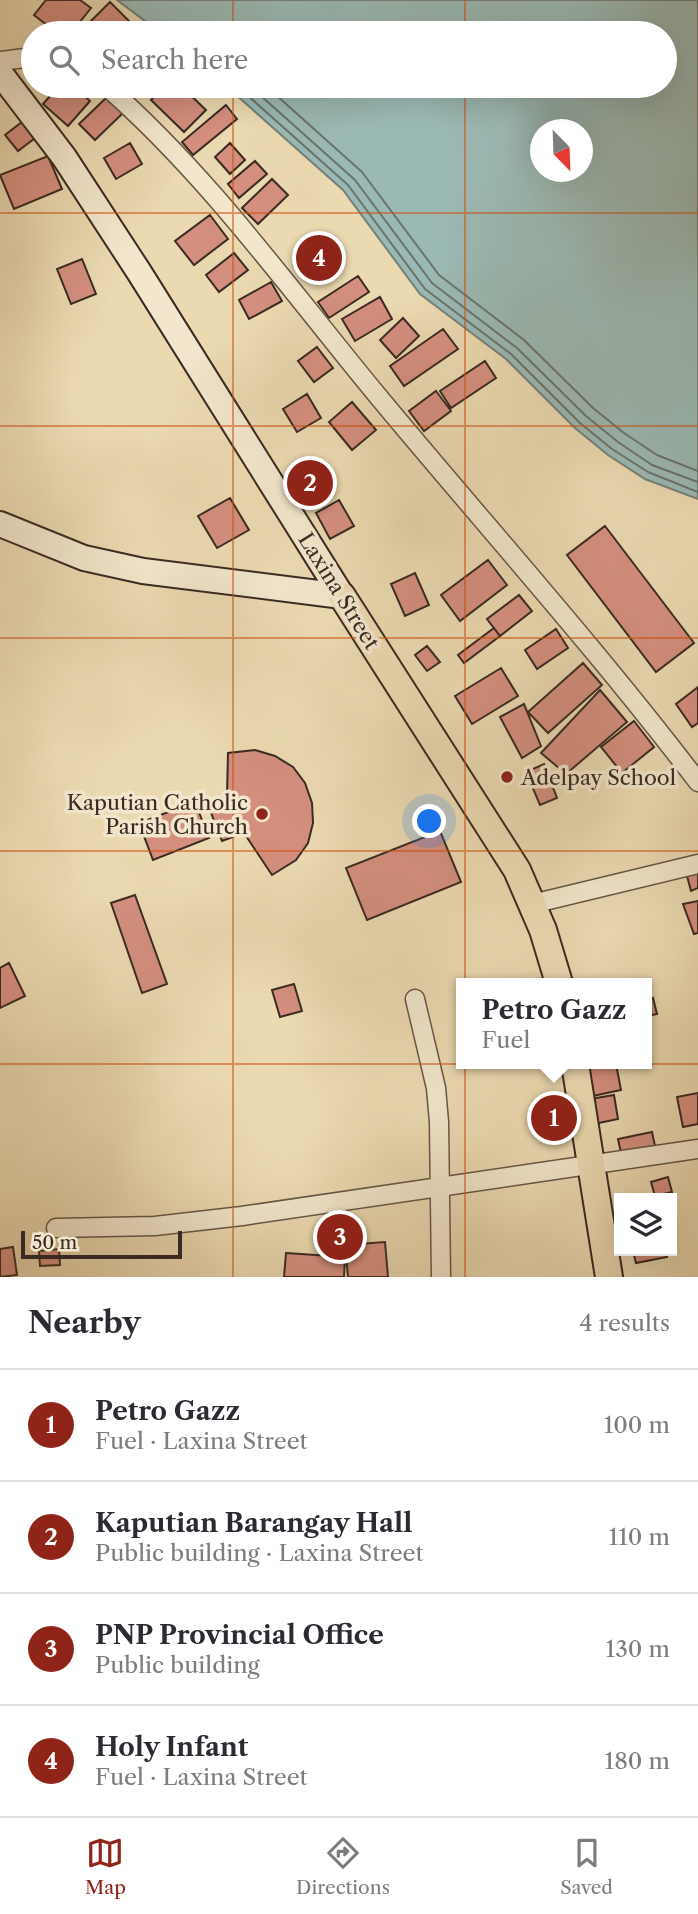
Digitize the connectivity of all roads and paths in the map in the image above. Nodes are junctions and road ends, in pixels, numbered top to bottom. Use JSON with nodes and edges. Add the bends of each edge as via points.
{"nodes":[{"id":1,"x":21,"y":58,"type":"edge"},
{"id":2,"x":0,"y":61,"type":"edge"},
{"id":3,"x":0,"y":72,"type":"edge"},
{"id":4,"x":119,"y":98,"type":"edge"},
{"id":5,"x":0,"y":524,"type":"edge"},
{"id":6,"x":342,"y":596,"type":"junction"},
{"id":7,"x":698,"y":782,"type":"edge"},
{"id":8,"x":698,"y":864,"type":"edge"},
{"id":9,"x":532,"y":904,"type":"junction"},
{"id":10,"x":557,"y":978,"type":"edge"},
{"id":11,"x":415,"y":999,"type":"dead end"},
{"id":12,"x":576,"y":1069,"type":"edge"},
{"id":13,"x":698,"y":1149,"type":"edge"},
{"id":14,"x":592,"y":1165,"type":"junction"},
{"id":15,"x":442,"y":1187,"type":"junction"},
{"id":16,"x":56,"y":1228,"type":"dead end"},
{"id":17,"x":441,"y":1277,"type":"edge"},
{"id":18,"x":609,"y":1277,"type":"edge"}],
"edges":[{"from":1,"to":2,"type":"street"},
{"from":3,"to":6,"type":"main road","name":"Laxina Street","via":[[117,237]]},
{"from":4,"to":7,"type":"street","via":[[205,187],[579,631]]},
{"from":5,"to":6,"type":"main road","via":[[85,558],[143,571]]},
{"from":6,"to":9,"type":"main road","name":"Laxina Street","via":[[496,834]]},
{"from":8,"to":9,"type":"street"},
{"from":9,"to":10,"type":"main road","name":"Laxina Street"},
{"from":11,"to":15,"type":"street","via":[[436,1088]]},
{"from":12,"to":14,"type":"main road"},
{"from":13,"to":14,"type":"street"},
{"from":14,"to":15,"type":"street"},
{"from":14,"to":18,"type":"main road"},
{"from":15,"to":16,"type":"street","via":[[155,1226]]},
{"from":15,"to":17,"type":"street"}]}
